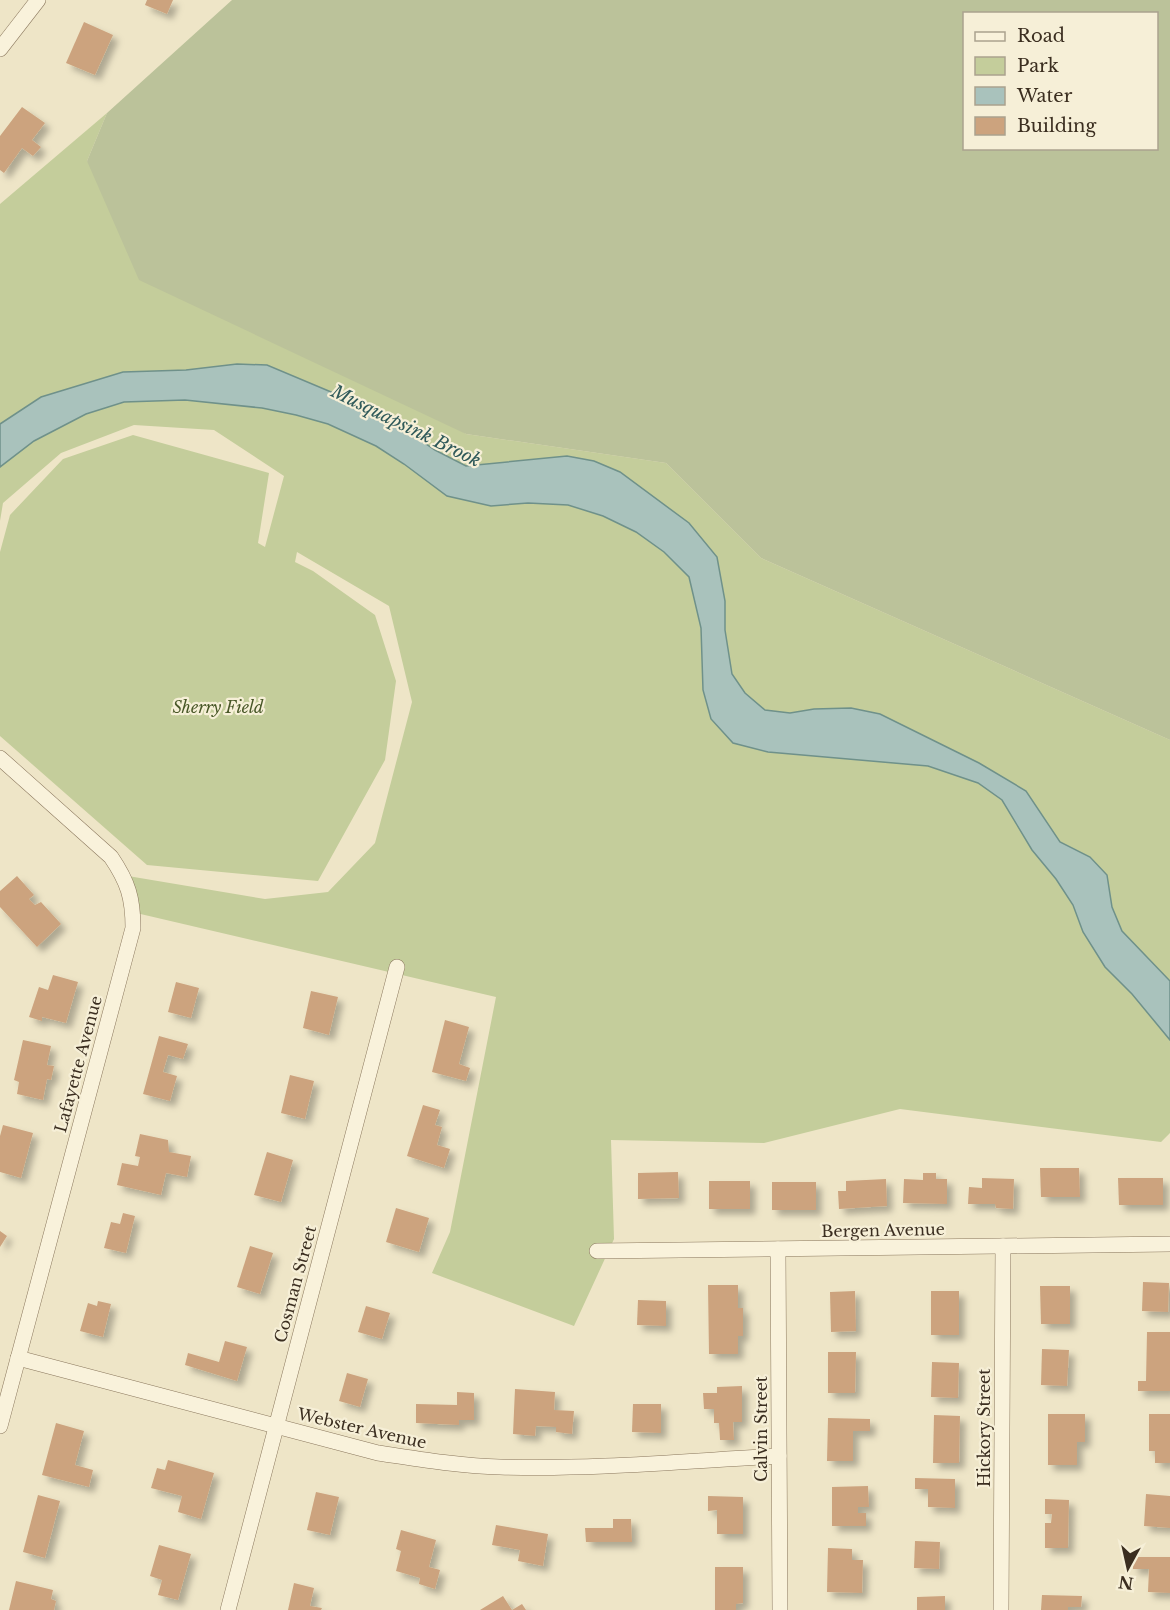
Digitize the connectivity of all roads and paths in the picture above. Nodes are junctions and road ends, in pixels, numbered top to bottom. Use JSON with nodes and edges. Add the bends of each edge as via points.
{"nodes":[{"id":1,"x":38,"y":0,"type":"edge"},
{"id":2,"x":0,"y":49,"type":"edge"},
{"id":3,"x":2,"y":763,"type":"edge"},
{"id":4,"x":397,"y":967,"type":"dead end"},
{"id":5,"x":1170,"y":1245,"type":"edge"},
{"id":6,"x":1003,"y":1246,"type":"junction"},
{"id":7,"x":778,"y":1249,"type":"junction"},
{"id":8,"x":597,"y":1251,"type":"dead end"},
{"id":9,"x":18,"y":1358,"type":"junction"},
{"id":10,"x":0,"y":1426,"type":"edge"},
{"id":11,"x":276,"y":1427,"type":"junction"},
{"id":12,"x":779,"y":1456,"type":"junction"},
{"id":13,"x":228,"y":1610,"type":"edge"},
{"id":14,"x":780,"y":1610,"type":"edge"},
{"id":15,"x":1001,"y":1610,"type":"edge"}],
"edges":[{"from":1,"to":2,"type":"street"},
{"from":3,"to":9,"type":"street","name":"Lafayette Avenue","via":[[111,857],[122,873],[133,905],[133,928]]},
{"from":4,"to":11,"type":"street","name":"Cosman Street"},
{"from":5,"to":6,"type":"street","name":"Bergen Avenue"},
{"from":6,"to":7,"type":"street","name":"Bergen Avenue"},
{"from":6,"to":15,"type":"street","name":"Hickory Street"},
{"from":7,"to":8,"type":"street","name":"Bergen Avenue"},
{"from":7,"to":12,"type":"street","name":"Calvin Street"},
{"from":9,"to":10,"type":"street","name":"Lafayette Avenue"},
{"from":9,"to":11,"type":"street","name":"Webster Avenue"},
{"from":11,"to":12,"type":"street","name":"Webster Avenue","via":[[378,1453],[500,1467]]},
{"from":11,"to":13,"type":"street","name":"Cosman Street"},
{"from":12,"to":14,"type":"street","name":"Calvin Street"}]}
